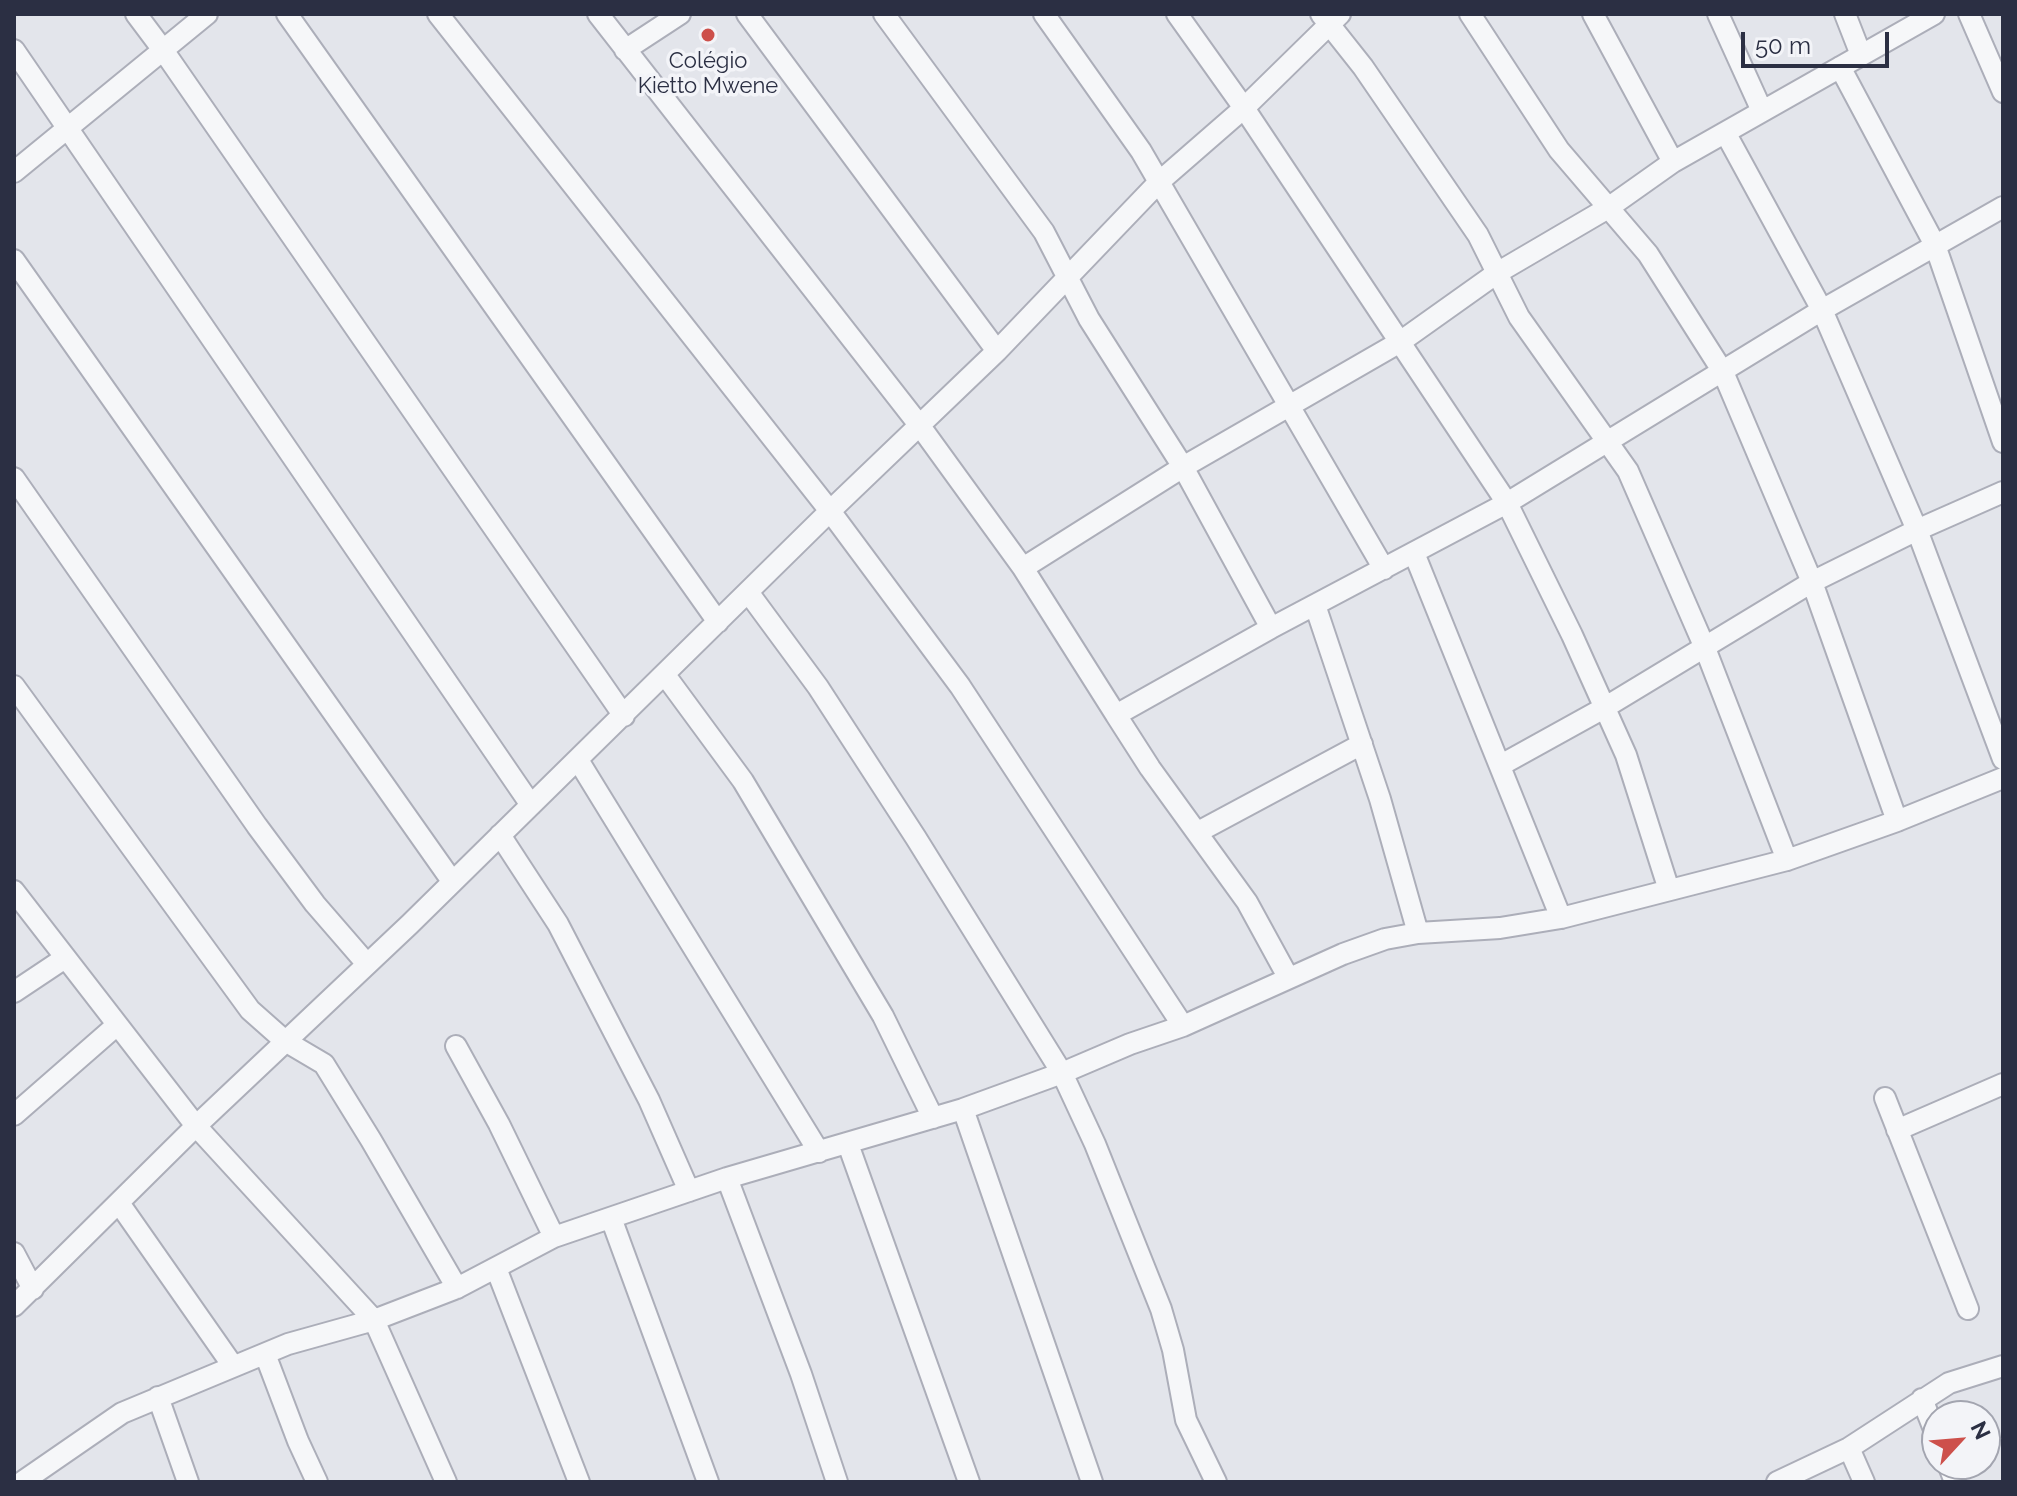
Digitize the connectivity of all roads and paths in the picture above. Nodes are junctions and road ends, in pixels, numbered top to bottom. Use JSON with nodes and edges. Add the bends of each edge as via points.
{"nodes":[{"id":1,"x":136,"y":14,"type":"edge"},
{"id":2,"x":207,"y":14,"type":"edge"},
{"id":3,"x":287,"y":14,"type":"edge"},
{"id":4,"x":438,"y":14,"type":"edge"},
{"id":5,"x":598,"y":14,"type":"edge"},
{"id":6,"x":680,"y":14,"type":"edge"},
{"id":7,"x":747,"y":14,"type":"edge"},
{"id":8,"x":884,"y":14,"type":"edge"},
{"id":9,"x":1044,"y":14,"type":"edge"},
{"id":10,"x":1177,"y":14,"type":"edge"},
{"id":11,"x":1470,"y":14,"type":"edge"},
{"id":12,"x":1593,"y":14,"type":"edge"},
{"id":13,"x":1718,"y":14,"type":"edge"},
{"id":14,"x":1845,"y":14,"type":"edge"},
{"id":15,"x":1934,"y":14,"type":"edge"},
{"id":16,"x":1969,"y":14,"type":"edge"},
{"id":17,"x":1330,"y":18,"type":"edge"},
{"id":18,"x":14,"y":50,"type":"edge"},
{"id":19,"x":163,"y":50,"type":"junction"},
{"id":20,"x":625,"y":50,"type":"junction"},
{"id":21,"x":1861,"y":55,"type":"junction"},
{"id":22,"x":1840,"y":67,"type":"junction"},
{"id":23,"x":2003,"y":92,"type":"edge"},
{"id":24,"x":1244,"y":108,"type":"junction"},
{"id":25,"x":1762,"y":111,"type":"junction"},
{"id":26,"x":69,"y":128,"type":"junction"},
{"id":27,"x":1726,"y":134,"type":"junction"},
{"id":28,"x":1673,"y":162,"type":"junction"},
{"id":29,"x":14,"y":172,"type":"edge"},
{"id":30,"x":1159,"y":182,"type":"junction"},
{"id":31,"x":2003,"y":207,"type":"edge"},
{"id":32,"x":1608,"y":208,"type":"junction"},
{"id":33,"x":1935,"y":245,"type":"junction"},
{"id":34,"x":14,"y":260,"type":"edge"},
{"id":35,"x":1497,"y":273,"type":"junction"},
{"id":36,"x":1069,"y":275,"type":"junction"},
{"id":37,"x":1822,"y":310,"type":"junction"},
{"id":38,"x":1400,"y":342,"type":"junction"},
{"id":39,"x":997,"y":351,"type":"junction"},
{"id":40,"x":1723,"y":372,"type":"junction"},
{"id":41,"x":1289,"y":406,"type":"junction"},
{"id":42,"x":920,"y":426,"type":"junction"},
{"id":43,"x":1608,"y":441,"type":"junction"},
{"id":44,"x":2003,"y":442,"type":"edge"},
{"id":45,"x":1183,"y":467,"type":"junction"},
{"id":46,"x":14,"y":478,"type":"edge"},
{"id":47,"x":2003,"y":492,"type":"edge"},
{"id":48,"x":1507,"y":503,"type":"junction"},
{"id":49,"x":830,"y":511,"type":"junction"},
{"id":50,"x":1917,"y":530,"type":"junction"},
{"id":51,"x":1414,"y":553,"type":"junction"},
{"id":52,"x":1023,"y":568,"type":"junction"},
{"id":53,"x":1384,"y":569,"type":"junction"},
{"id":54,"x":1812,"y":582,"type":"junction"},
{"id":55,"x":748,"y":592,"type":"junction"},
{"id":56,"x":1315,"y":605,"type":"junction"},
{"id":57,"x":718,"y":622,"type":"junction"},
{"id":58,"x":1271,"y":628,"type":"junction"},
{"id":59,"x":1705,"y":648,"type":"junction"},
{"id":60,"x":665,"y":675,"type":"junction"},
{"id":61,"x":14,"y":686,"type":"edge"},
{"id":62,"x":1604,"y":708,"type":"junction"},
{"id":63,"x":1116,"y":715,"type":"junction"},
{"id":64,"x":624,"y":716,"type":"junction"},
{"id":65,"x":1362,"y":744,"type":"junction"},
{"id":66,"x":2003,"y":759,"type":"edge"},
{"id":67,"x":578,"y":760,"type":"junction"},
{"id":68,"x":1501,"y":765,"type":"junction"},
{"id":69,"x":2003,"y":778,"type":"edge"},
{"id":70,"x":531,"y":805,"type":"junction"},
{"id":71,"x":1897,"y":821,"type":"junction"},
{"id":72,"x":1198,"y":832,"type":"junction"},
{"id":73,"x":500,"y":835,"type":"junction"},
{"id":74,"x":1787,"y":860,"type":"junction"},
{"id":75,"x":452,"y":881,"type":"junction"},
{"id":76,"x":1669,"y":890,"type":"junction"},
{"id":77,"x":14,"y":891,"type":"edge"},
{"id":78,"x":1561,"y":918,"type":"junction"},
{"id":79,"x":1418,"y":933,"type":"junction"},
{"id":80,"x":65,"y":958,"type":"junction"},
{"id":81,"x":367,"y":964,"type":"junction"},
{"id":82,"x":1288,"y":977,"type":"junction"},
{"id":83,"x":14,"y":992,"type":"edge"},
{"id":84,"x":117,"y":1025,"type":"junction"},
{"id":85,"x":1183,"y":1026,"type":"junction"},
{"id":86,"x":285,"y":1041,"type":"junction"},
{"id":87,"x":456,"y":1046,"type":"dead end"},
{"id":88,"x":1062,"y":1073,"type":"junction"},
{"id":89,"x":2003,"y":1084,"type":"edge"},
{"id":90,"x":1885,"y":1098,"type":"dead end"},
{"id":91,"x":963,"y":1109,"type":"junction"},
{"id":92,"x":14,"y":1115,"type":"edge"},
{"id":93,"x":933,"y":1118,"type":"junction"},
{"id":94,"x":196,"y":1126,"type":"junction"},
{"id":95,"x":1897,"y":1130,"type":"junction"},
{"id":96,"x":848,"y":1144,"type":"junction"},
{"id":97,"x":819,"y":1152,"type":"junction"},
{"id":98,"x":727,"y":1178,"type":"junction"},
{"id":99,"x":689,"y":1191,"type":"junction"},
{"id":100,"x":119,"y":1203,"type":"junction"},
{"id":101,"x":611,"y":1218,"type":"junction"},
{"id":102,"x":554,"y":1237,"type":"junction"},
{"id":103,"x":14,"y":1253,"type":"edge"},
{"id":104,"x":496,"y":1268,"type":"junction"},
{"id":105,"x":457,"y":1288,"type":"junction"},
{"id":106,"x":33,"y":1289,"type":"junction"},
{"id":107,"x":14,"y":1306,"type":"edge"},
{"id":108,"x":1968,"y":1309,"type":"dead end"},
{"id":109,"x":374,"y":1320,"type":"junction"},
{"id":110,"x":265,"y":1354,"type":"junction"},
{"id":111,"x":233,"y":1366,"type":"junction"},
{"id":112,"x":2003,"y":1366,"type":"edge"},
{"id":113,"x":158,"y":1397,"type":"junction"},
{"id":114,"x":1922,"y":1399,"type":"joint"},
{"id":115,"x":1849,"y":1448,"type":"junction"},
{"id":116,"x":50,"y":1473,"type":"edge"},
{"id":117,"x":22,"y":1482,"type":"edge"},
{"id":118,"x":188,"y":1482,"type":"edge"},
{"id":119,"x":317,"y":1482,"type":"edge"},
{"id":120,"x":446,"y":1482,"type":"edge"},
{"id":121,"x":579,"y":1482,"type":"edge"},
{"id":122,"x":708,"y":1482,"type":"edge"},
{"id":123,"x":837,"y":1482,"type":"edge"},
{"id":124,"x":969,"y":1482,"type":"edge"},
{"id":125,"x":1092,"y":1482,"type":"edge"},
{"id":126,"x":1216,"y":1482,"type":"edge"},
{"id":127,"x":1777,"y":1482,"type":"edge"},
{"id":128,"x":1864,"y":1482,"type":"edge"}],
"edges":[{"from":1,"to":19,"type":"street"},
{"from":2,"to":19,"type":"street"},
{"from":3,"to":57,"type":"street"},
{"from":4,"to":49,"type":"street"},
{"from":5,"to":20,"type":"street"},
{"from":6,"to":20,"type":"street"},
{"from":7,"to":39,"type":"street"},
{"from":8,"to":36,"type":"street","via":[[1044,232]]},
{"from":9,"to":30,"type":"street"},
{"from":10,"to":24,"type":"street"},
{"from":11,"to":32,"type":"street","via":[[1559,150]]},
{"from":12,"to":28,"type":"street"},
{"from":13,"to":25,"type":"street"},
{"from":14,"to":21,"type":"street"},
{"from":15,"to":21,"type":"street"},
{"from":16,"to":23,"type":"street"},
{"from":17,"to":24,"type":"street"},
{"from":17,"to":35,"type":"street","via":[[1478,235]]},
{"from":18,"to":26,"type":"street"},
{"from":19,"to":26,"type":"street"},
{"from":19,"to":64,"type":"street"},
{"from":20,"to":42,"type":"street"},
{"from":21,"to":22,"type":"street"},
{"from":22,"to":25,"type":"street"},
{"from":22,"to":33,"type":"street"},
{"from":24,"to":30,"type":"street"},
{"from":24,"to":38,"type":"street"},
{"from":25,"to":27,"type":"street"},
{"from":26,"to":29,"type":"street"},
{"from":26,"to":70,"type":"street"},
{"from":27,"to":28,"type":"street"},
{"from":27,"to":37,"type":"street"},
{"from":28,"to":32,"type":"street"},
{"from":30,"to":36,"type":"street"},
{"from":30,"to":41,"type":"street"},
{"from":31,"to":33,"type":"street"},
{"from":32,"to":35,"type":"street"},
{"from":32,"to":40,"type":"street","via":[[1648,254]]},
{"from":33,"to":37,"type":"street"},
{"from":33,"to":44,"type":"street"},
{"from":34,"to":75,"type":"street"},
{"from":35,"to":38,"type":"street"},
{"from":35,"to":43,"type":"street","via":[[1519,317]]},
{"from":36,"to":39,"type":"street"},
{"from":36,"to":45,"type":"street","via":[[1089,319]]},
{"from":37,"to":40,"type":"street"},
{"from":37,"to":50,"type":"street"},
{"from":38,"to":41,"type":"street"},
{"from":38,"to":48,"type":"street"},
{"from":39,"to":42,"type":"street"},
{"from":40,"to":43,"type":"street"},
{"from":40,"to":54,"type":"street"},
{"from":41,"to":45,"type":"street"},
{"from":41,"to":53,"type":"street"},
{"from":42,"to":49,"type":"street"},
{"from":42,"to":52,"type":"street"},
{"from":43,"to":48,"type":"street"},
{"from":43,"to":59,"type":"street","via":[[1628,471]]},
{"from":45,"to":52,"type":"street"},
{"from":45,"to":58,"type":"street"},
{"from":46,"to":81,"type":"street","via":[[257,826]]},
{"from":47,"to":50,"type":"street"},
{"from":48,"to":51,"type":"street"},
{"from":48,"to":62,"type":"street"},
{"from":49,"to":55,"type":"street"},
{"from":49,"to":85,"type":"street","via":[[960,686]]},
{"from":50,"to":54,"type":"street"},
{"from":50,"to":66,"type":"street"},
{"from":51,"to":53,"type":"street"},
{"from":51,"to":68,"type":"street"},
{"from":52,"to":63,"type":"street"},
{"from":53,"to":56,"type":"street"},
{"from":54,"to":59,"type":"street"},
{"from":54,"to":71,"type":"street"},
{"from":55,"to":57,"type":"street"},
{"from":55,"to":88,"type":"street","via":[[835,712]]},
{"from":56,"to":58,"type":"street"},
{"from":56,"to":65,"type":"street"},
{"from":57,"to":60,"type":"street"},
{"from":58,"to":63,"type":"street"},
{"from":59,"to":62,"type":"street"},
{"from":59,"to":74,"type":"street"},
{"from":60,"to":64,"type":"street"},
{"from":60,"to":93,"type":"street","via":[[743,781],[883,1016]]},
{"from":61,"to":86,"type":"street","via":[[250,1010]]},
{"from":62,"to":68,"type":"street"},
{"from":62,"to":76,"type":"street","via":[[1626,755]]},
{"from":63,"to":72,"type":"street"},
{"from":64,"to":67,"type":"street"},
{"from":65,"to":72,"type":"street"},
{"from":65,"to":79,"type":"street"},
{"from":67,"to":70,"type":"street"},
{"from":67,"to":97,"type":"street"},
{"from":68,"to":78,"type":"street"},
{"from":69,"to":71,"type":"street"},
{"from":70,"to":73,"type":"street"},
{"from":71,"to":74,"type":"street"},
{"from":72,"to":82,"type":"street","via":[[1247,902]]},
{"from":73,"to":75,"type":"street"},
{"from":73,"to":99,"type":"street","via":[[558,924],[649,1100]]},
{"from":74,"to":76,"type":"street"},
{"from":75,"to":81,"type":"street"},
{"from":76,"to":78,"type":"street"},
{"from":77,"to":80,"type":"street"},
{"from":78,"to":79,"type":"street"},
{"from":79,"to":82,"type":"street","via":[[1385,939]]},
{"from":80,"to":83,"type":"street"},
{"from":80,"to":84,"type":"street"},
{"from":81,"to":86,"type":"street"},
{"from":82,"to":85,"type":"street"},
{"from":84,"to":92,"type":"street"},
{"from":84,"to":94,"type":"street"},
{"from":85,"to":88,"type":"street"},
{"from":86,"to":94,"type":"street"},
{"from":86,"to":105,"type":"street","via":[[324,1064]]},
{"from":87,"to":102,"type":"street"},
{"from":88,"to":91,"type":"street"},
{"from":88,"to":126,"type":"street","via":[[1161,1309],[1186,1420]]},
{"from":89,"to":95,"type":"street"},
{"from":90,"to":95,"type":"street"},
{"from":91,"to":93,"type":"street"},
{"from":91,"to":125,"type":"street"},
{"from":93,"to":96,"type":"street"},
{"from":94,"to":100,"type":"street"},
{"from":94,"to":109,"type":"street"},
{"from":95,"to":108,"type":"street"},
{"from":96,"to":97,"type":"street"},
{"from":96,"to":124,"type":"street"},
{"from":97,"to":98,"type":"street"},
{"from":98,"to":99,"type":"street"},
{"from":98,"to":123,"type":"street"},
{"from":99,"to":101,"type":"street"},
{"from":100,"to":106,"type":"street"},
{"from":100,"to":111,"type":"street"},
{"from":101,"to":102,"type":"street"},
{"from":101,"to":122,"type":"street"},
{"from":102,"to":104,"type":"street"},
{"from":103,"to":106,"type":"street"},
{"from":104,"to":105,"type":"street"},
{"from":104,"to":121,"type":"street"},
{"from":105,"to":109,"type":"street"},
{"from":106,"to":107,"type":"street"},
{"from":109,"to":110,"type":"street"},
{"from":109,"to":120,"type":"street"},
{"from":110,"to":111,"type":"street"},
{"from":110,"to":119,"type":"street"},
{"from":111,"to":113,"type":"street"},
{"from":112,"to":114,"type":"street","via":[[1949,1383]]},
{"from":113,"to":116,"type":"street","via":[[122,1413]]},
{"from":113,"to":118,"type":"street"},
{"from":114,"to":115,"type":"street"},
{"from":115,"to":127,"type":"street"},
{"from":115,"to":128,"type":"street"},
{"from":116,"to":117,"type":"street"}]}
